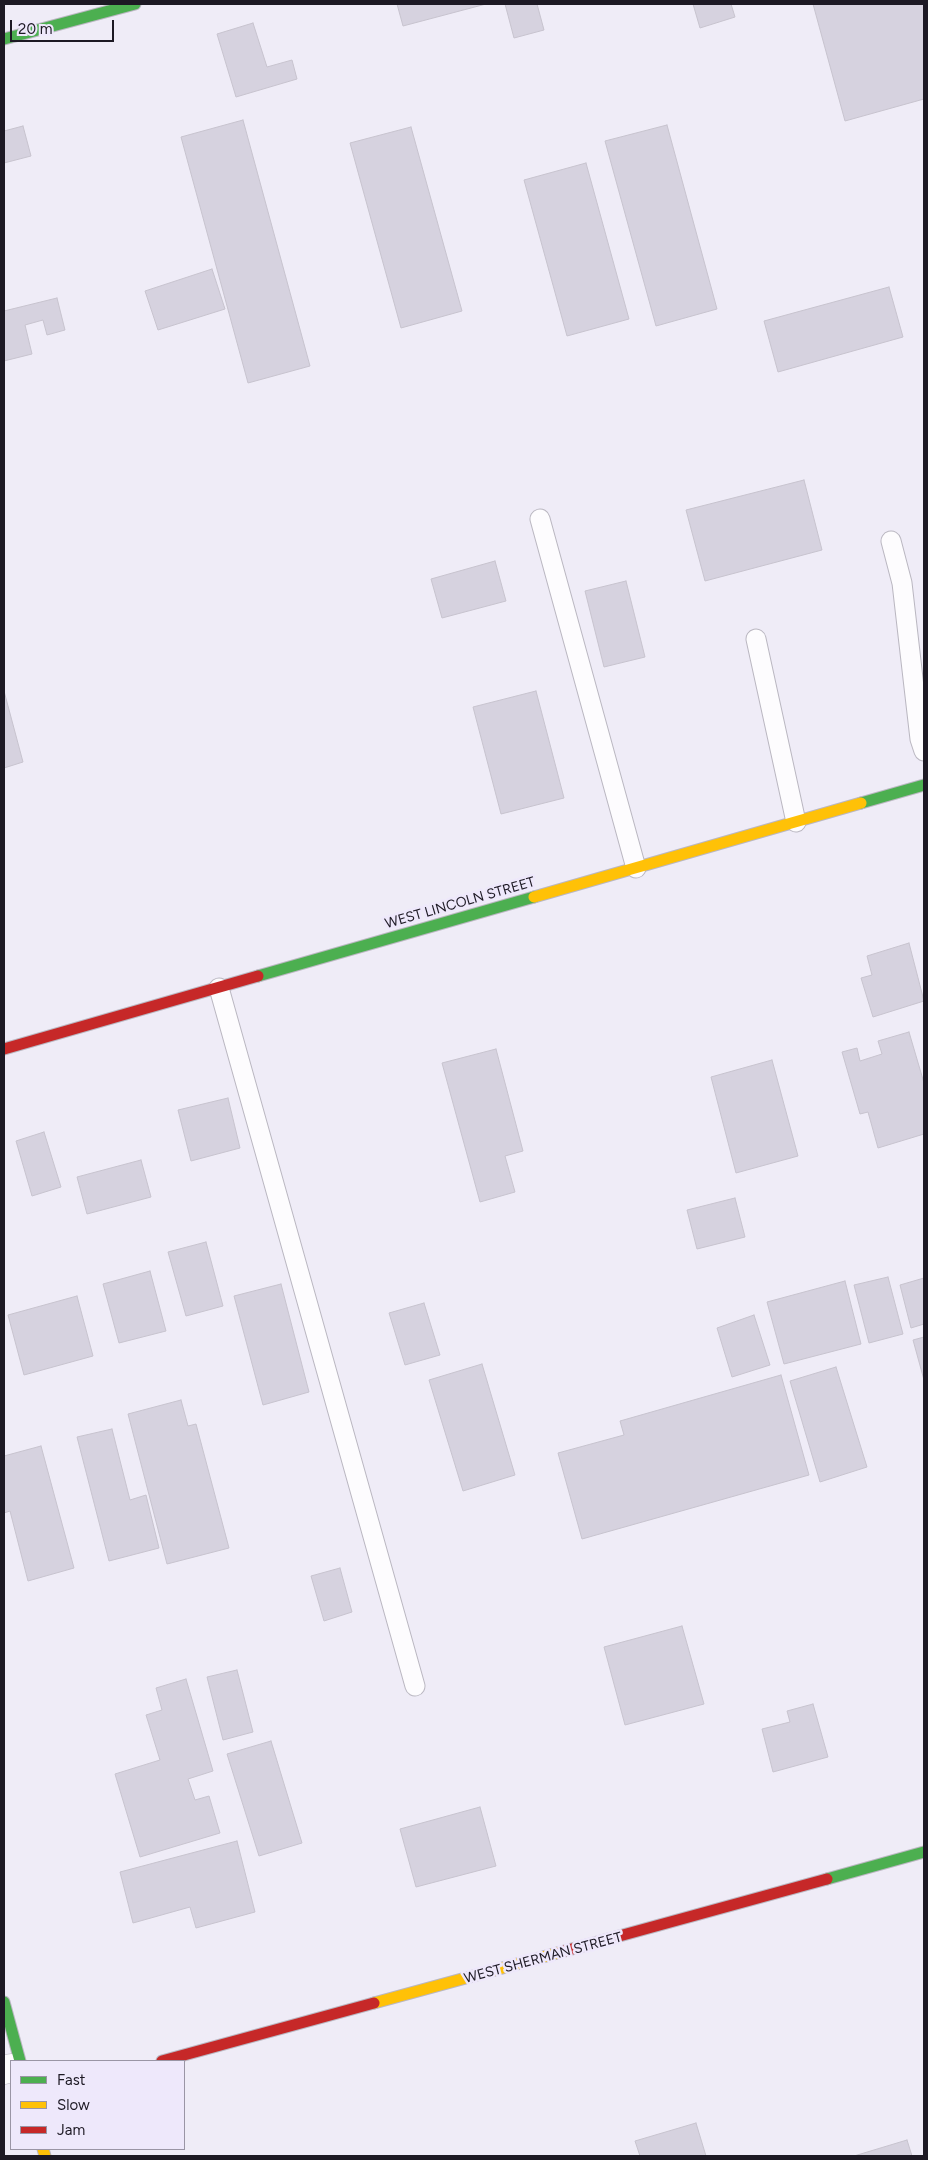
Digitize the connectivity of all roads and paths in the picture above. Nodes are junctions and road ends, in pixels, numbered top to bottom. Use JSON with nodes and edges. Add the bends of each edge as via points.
{"nodes":[{"id":1,"x":135,"y":4,"type":"edge"},
{"id":2,"x":4,"y":39,"type":"edge"},
{"id":3,"x":540,"y":519,"type":"dead end"},
{"id":4,"x":891,"y":541,"type":"dead end"},
{"id":5,"x":756,"y":639,"type":"dead end"},
{"id":6,"x":924,"y":751,"type":"edge"},
{"id":7,"x":924,"y":785,"type":"edge"},
{"id":8,"x":796,"y":822,"type":"junction"},
{"id":9,"x":636,"y":868,"type":"junction"},
{"id":10,"x":219,"y":988,"type":"junction"},
{"id":11,"x":4,"y":1050,"type":"edge"},
{"id":12,"x":415,"y":1686,"type":"dead end"},
{"id":13,"x":924,"y":1852,"type":"edge"},
{"id":14,"x":4,"y":2002,"type":"edge"},
{"id":15,"x":20,"y":2060,"type":"edge"},
{"id":16,"x":166,"y":2060,"type":"edge"}],
"edges":[{"from":1,"to":2,"type":"street"},
{"from":3,"to":9,"type":"lane"},
{"from":4,"to":6,"type":"lane","via":[[902,583]]},
{"from":5,"to":8,"type":"lane"},
{"from":7,"to":8,"type":"street","name":"WEST LINCOLN STREET"},
{"from":8,"to":9,"type":"street","name":"WEST LINCOLN STREET"},
{"from":9,"to":10,"type":"street","name":"WEST LINCOLN STREET"},
{"from":10,"to":11,"type":"street","name":"WEST LINCOLN STREET"},
{"from":10,"to":12,"type":"lane"},
{"from":13,"to":16,"type":"street","name":"WEST SHERMAN STREET"},
{"from":14,"to":15,"type":"street"}]}
